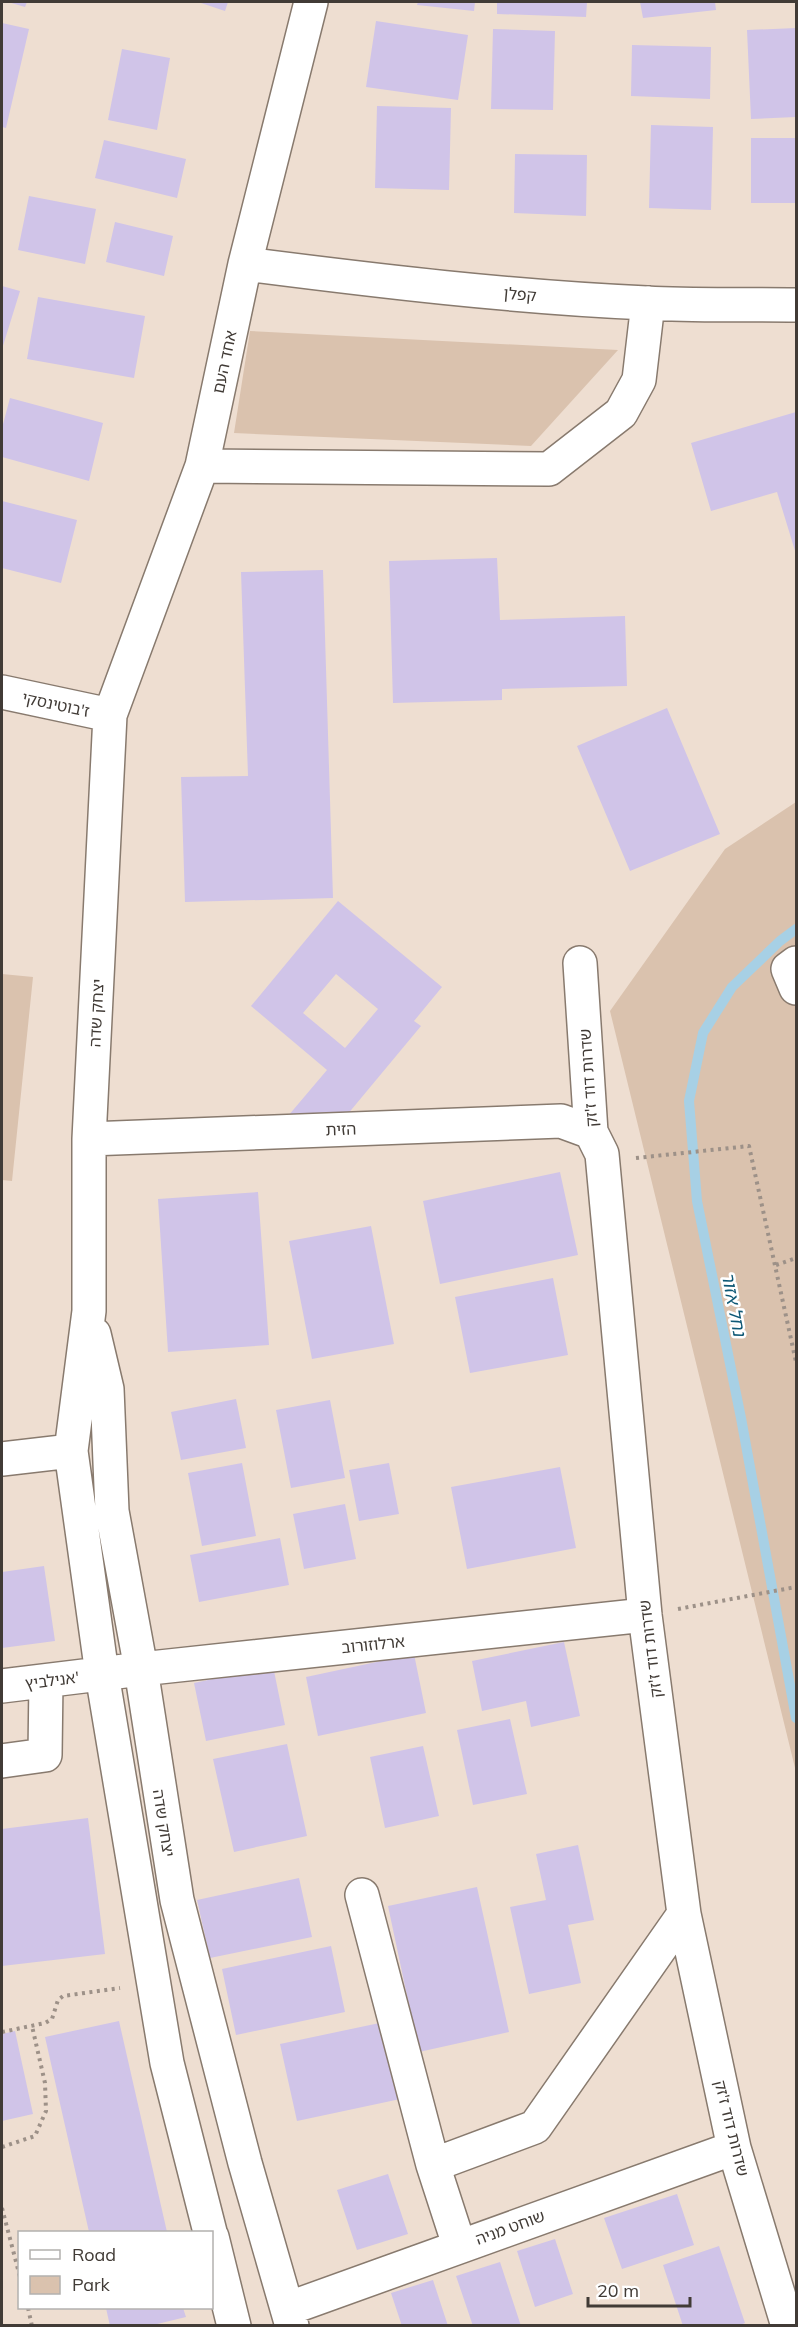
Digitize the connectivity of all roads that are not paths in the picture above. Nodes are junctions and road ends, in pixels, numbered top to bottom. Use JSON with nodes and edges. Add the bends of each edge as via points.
{"nodes":[{"id":1,"x":311,"y":2,"type":"edge"},
{"id":2,"x":245,"y":264,"type":"junction"},
{"id":3,"x":648,"y":303,"type":"junction"},
{"id":4,"x":796,"y":305,"type":"edge"},
{"id":5,"x":202,"y":466,"type":"junction"},
{"id":6,"x":2,"y":692,"type":"edge"},
{"id":7,"x":111,"y":715,"type":"junction"},
{"id":8,"x":580,"y":963,"type":"dead end"},
{"id":9,"x":796,"y":963,"type":"edge"},
{"id":10,"x":796,"y":988,"type":"edge"},
{"id":11,"x":591,"y":1132,"type":"junction"},
{"id":12,"x":90,"y":1139,"type":"junction"},
{"id":13,"x":89,"y":1311,"type":"junction"},
{"id":14,"x":71,"y":1451,"type":"junction"},
{"id":15,"x":2,"y":1459,"type":"edge"},
{"id":16,"x":645,"y":1615,"type":"junction"},
{"id":17,"x":141,"y":1669,"type":"junction"},
{"id":18,"x":102,"y":1674,"type":"junction"},
{"id":19,"x":46,"y":1681,"type":"junction"},
{"id":20,"x":2,"y":1686,"type":"edge"},
{"id":21,"x":2,"y":1761,"type":"edge"},
{"id":22,"x":362,"y":1895,"type":"dead end"},
{"id":23,"x":684,"y":1914,"type":"junction"},
{"id":24,"x":734,"y":2148,"type":"junction"},
{"id":25,"x":434,"y":2165,"type":"junction"},
{"id":26,"x":210,"y":2231,"type":"edge"},
{"id":27,"x":213,"y":2241,"type":"edge"},
{"id":28,"x":459,"y":2245,"type":"junction"},
{"id":29,"x":289,"y":2317,"type":"edge"},
{"id":30,"x":234,"y":2325,"type":"edge"},
{"id":31,"x":788,"y":2325,"type":"edge"}],
"edges":[{"from":1,"to":2,"type":"street","name":"אחד העם"},
{"from":2,"to":3,"type":"street","name":"קפלן","via":[[393,283]]},
{"from":2,"to":5,"type":"street","name":"אחד העם"},
{"from":3,"to":4,"type":"street","name":"קפלן"},
{"from":3,"to":5,"type":"street","via":[[639,380],[621,413],[549,469]]},
{"from":5,"to":7,"type":"street","name":"אחד העם"},
{"from":6,"to":7,"type":"street","name":"ז'בוטינסקי"},
{"from":7,"to":12,"type":"street","name":"יצחק שדה"},
{"from":8,"to":11,"type":"street","name":"שדרות דוד ז'זק"},
{"from":9,"to":10,"type":"street","via":[[788,969]]},
{"from":11,"to":12,"type":"street","name":"הזית","via":[[561,1120]]},
{"from":11,"to":16,"type":"street","name":"שדרות דוד ז'זק","via":[[602,1154]]},
{"from":12,"to":13,"type":"street","name":"יצחק שדה"},
{"from":13,"to":14,"type":"street","name":"יצחק שדה"},
{"from":13,"to":17,"type":"street","name":"יצחק שדה","via":[[107,1389],[112,1511]]},
{"from":14,"to":15,"type":"street"},
{"from":14,"to":18,"type":"street","name":"יצחק שדה"},
{"from":16,"to":17,"type":"street","name":"ארלוזורוב"},
{"from":16,"to":23,"type":"street","name":"שדרות דוד ז'זק"},
{"from":17,"to":18,"type":"street","name":"ארלוזורוב"},
{"from":17,"to":29,"type":"street","name":"יצחק שדה","via":[[177,1900]]},
{"from":18,"to":19,"type":"street","name":"אנילביץ'"},
{"from":18,"to":26,"type":"street","name":"יצחק שדה","via":[[167,2062]]},
{"from":19,"to":20,"type":"street","name":"אנילביץ'"},
{"from":19,"to":21,"type":"street","via":[[45,1755]]},
{"from":22,"to":25,"type":"street"},
{"from":23,"to":24,"type":"street","name":"שדרות דוד ז'זק"},
{"from":23,"to":25,"type":"street","via":[[535,2127]]},
{"from":24,"to":28,"type":"street","name":"שוחט מניה"},
{"from":24,"to":31,"type":"street","name":"שדרות דוד ז'זק"},
{"from":25,"to":28,"type":"street"},
{"from":27,"to":30,"type":"street"},
{"from":28,"to":29,"type":"street","name":"שוחט מניה"}]}
